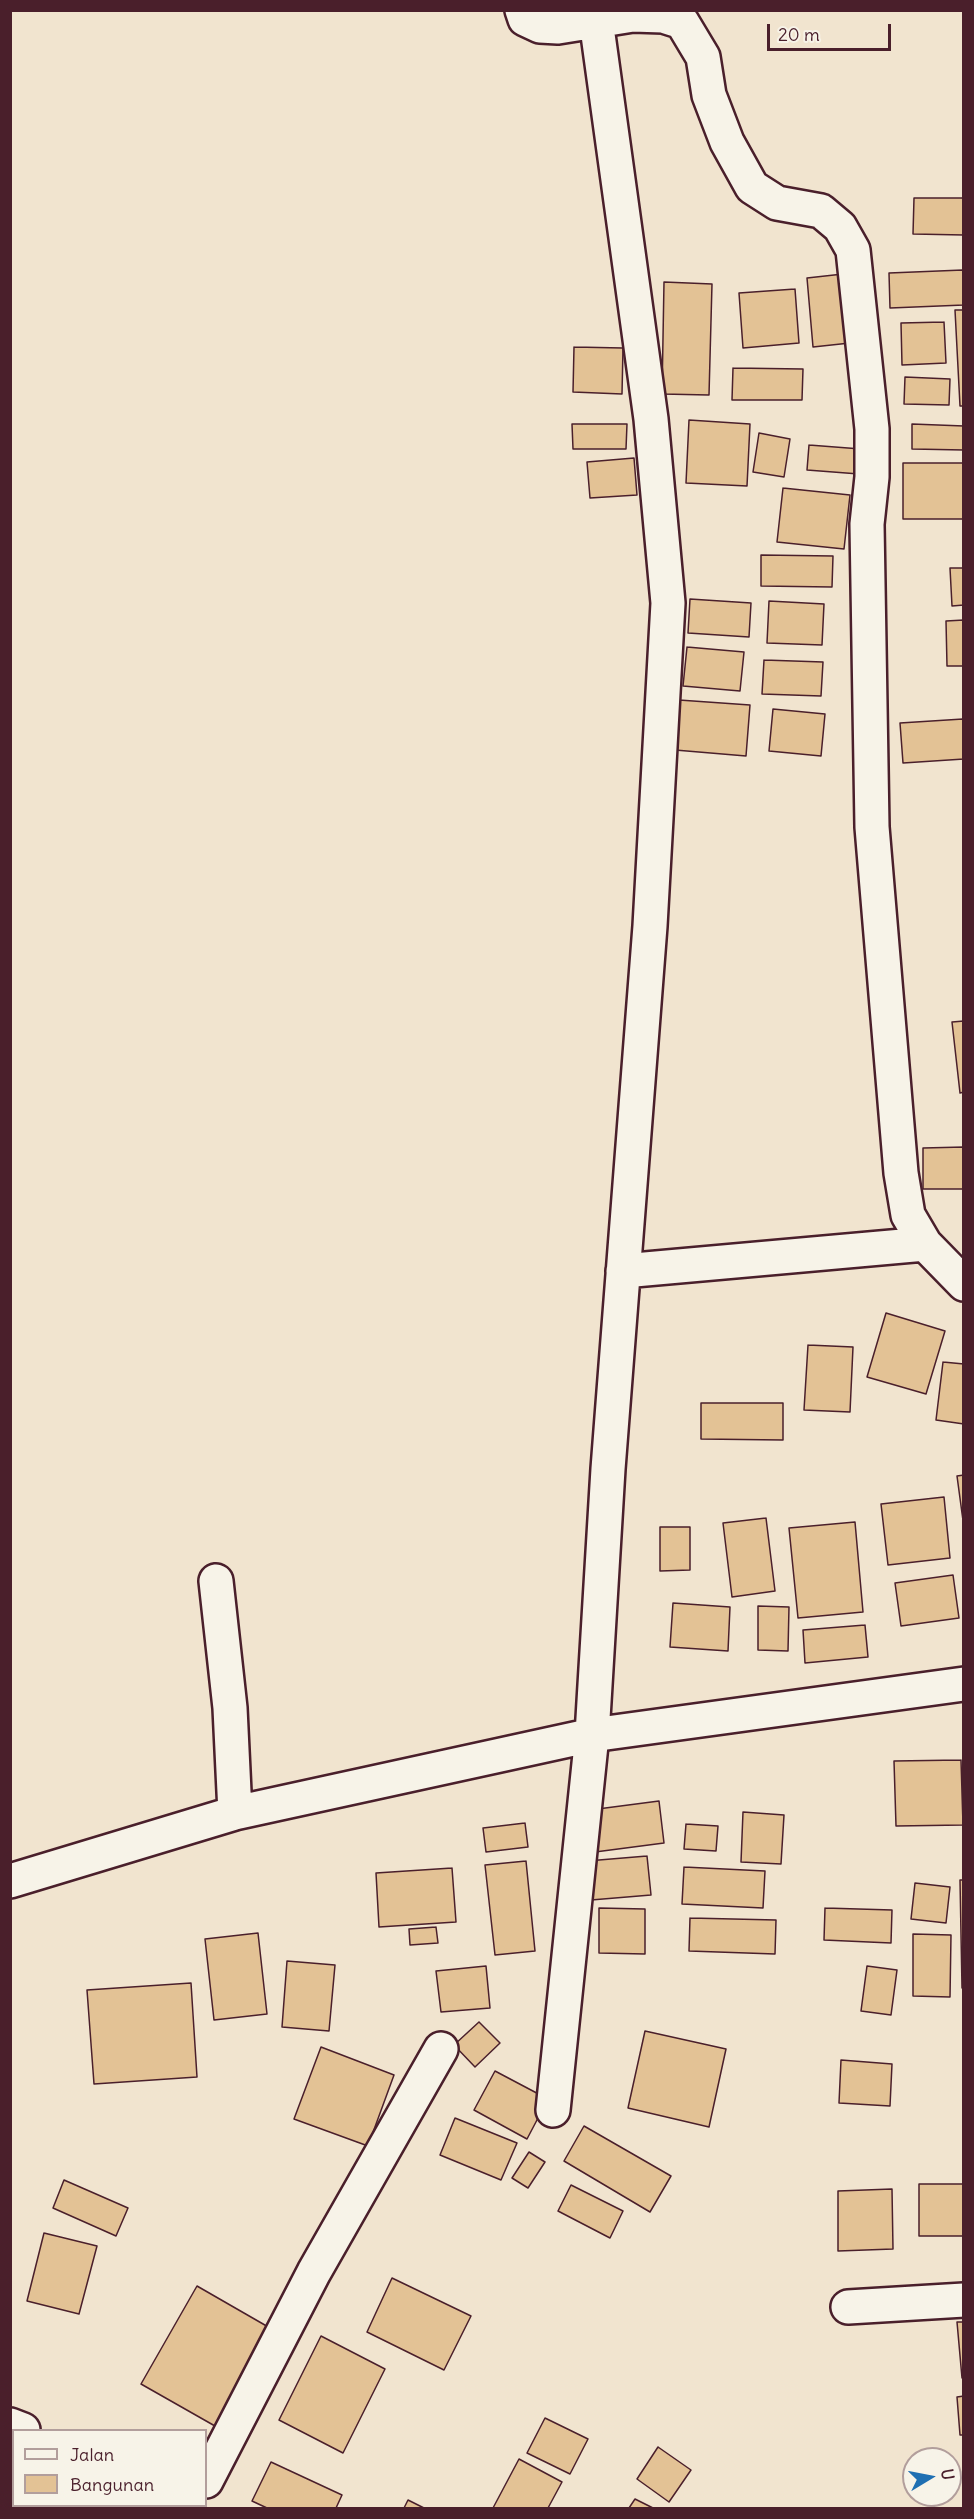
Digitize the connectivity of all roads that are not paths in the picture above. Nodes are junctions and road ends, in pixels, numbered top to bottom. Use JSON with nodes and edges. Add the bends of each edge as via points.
{"nodes":[{"id":1,"x":522,"y":10,"type":"edge"},
{"id":2,"x":596,"y":20,"type":"junction"},
{"id":3,"x":925,"y":1244,"type":"junction"},
{"id":4,"x":623,"y":1271,"type":"junction"},
{"id":5,"x":963,"y":1284,"type":"edge"},
{"id":6,"x":216,"y":1581,"type":"dead end"},
{"id":7,"x":963,"y":1684,"type":"edge"},
{"id":8,"x":592,"y":1735,"type":"junction"},
{"id":9,"x":235,"y":1813,"type":"junction"},
{"id":10,"x":10,"y":1881,"type":"edge"},
{"id":11,"x":441,"y":2049,"type":"dead end"},
{"id":12,"x":553,"y":2110,"type":"dead end"},
{"id":13,"x":963,"y":2300,"type":"edge"},
{"id":14,"x":848,"y":2307,"type":"dead end"},
{"id":15,"x":207,"y":2479,"type":"edge"}],
"edges":[{"from":1,"to":2,"type":"street","via":[[525,19],[540,26]]},
{"from":2,"to":3,"type":"street","via":[[633,15],[663,16],[682,22],[702,57],[709,96],[727,142],[752,187],[777,203],[821,211],[840,227],[853,250],[872,429],[867,535],[873,827],[901,1173],[908,1215]]},
{"from":2,"to":4,"type":"street","via":[[651,419],[668,603],[650,926]]},
{"from":3,"to":4,"type":"street"},
{"from":3,"to":5,"type":"street"},
{"from":4,"to":8,"type":"street"},
{"from":6,"to":9,"type":"street","via":[[230,1708]]},
{"from":7,"to":8,"type":"street"},
{"from":8,"to":9,"type":"street"},
{"from":8,"to":12,"type":"street"},
{"from":9,"to":10,"type":"street"},
{"from":11,"to":15,"type":"street","via":[[314,2272]]},
{"from":13,"to":14,"type":"street"}]}
